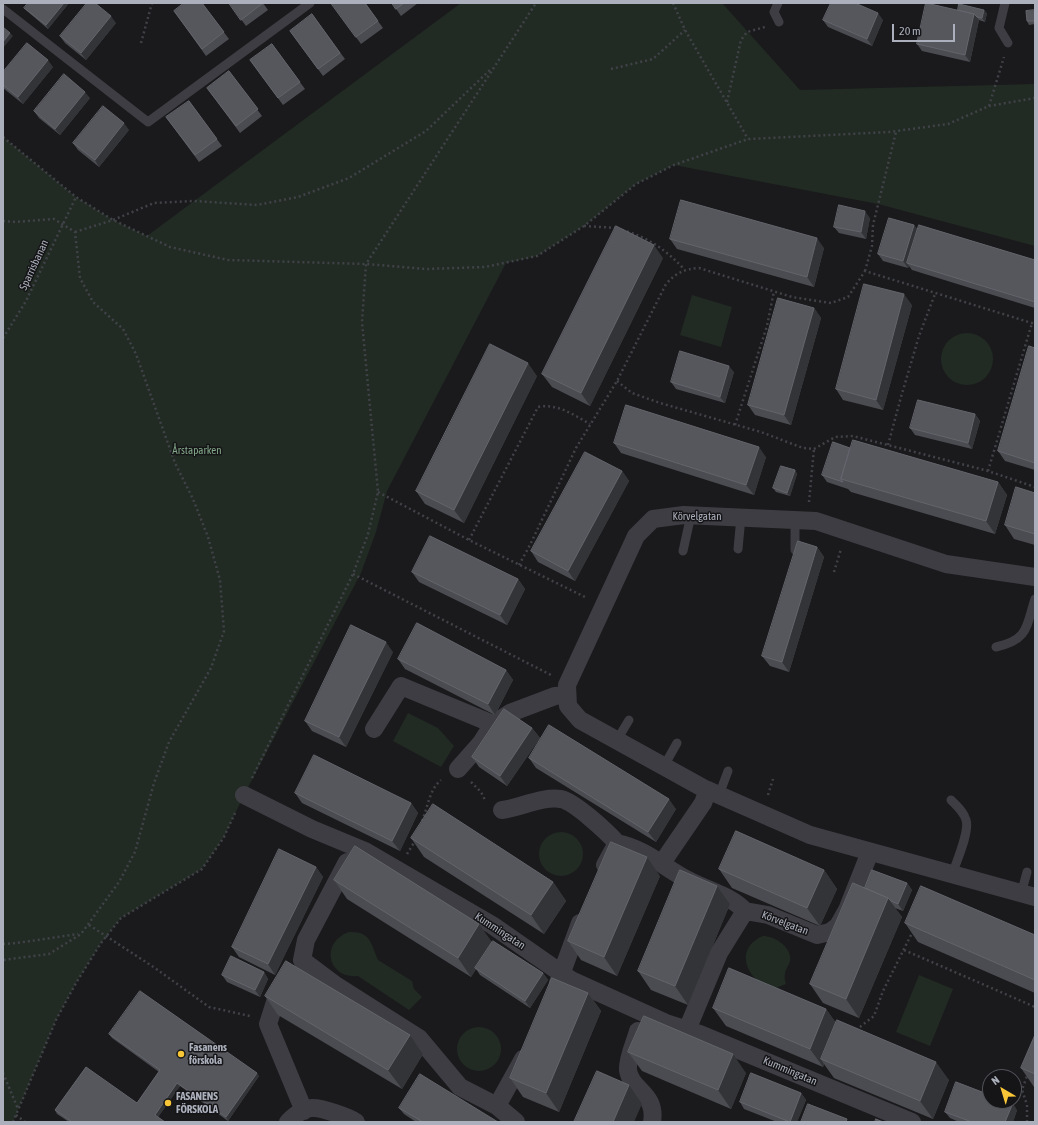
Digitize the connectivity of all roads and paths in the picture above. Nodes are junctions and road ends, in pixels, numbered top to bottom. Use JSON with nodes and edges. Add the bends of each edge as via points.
{"nodes":[{"id":1,"x":152,"y":3,"type":"edge"},
{"id":2,"x":310,"y":3,"type":"edge"},
{"id":3,"x":536,"y":3,"type":"edge"},
{"id":4,"x":673,"y":3,"type":"edge"},
{"id":5,"x":778,"y":3,"type":"edge"},
{"id":6,"x":1005,"y":3,"type":"edge"},
{"id":7,"x":3,"y":9,"type":"edge"},
{"id":8,"x":779,"y":22,"type":"joint"},
{"id":9,"x":685,"y":30,"type":"junction"},
{"id":10,"x":141,"y":43,"type":"dead end"},
{"id":11,"x":1008,"y":43,"type":"joint"},
{"id":12,"x":497,"y":64,"type":"junction"},
{"id":13,"x":611,"y":69,"type":"dead end"},
{"id":14,"x":1035,"y":98,"type":"edge"},
{"id":15,"x":727,"y":102,"type":"junction"},
{"id":16,"x":989,"y":106,"type":"junction"},
{"id":17,"x":896,"y":132,"type":"junction"},
{"id":18,"x":3,"y":137,"type":"edge"},
{"id":19,"x":748,"y":139,"type":"junction"},
{"id":20,"x":76,"y":197,"type":"junction"},
{"id":21,"x":3,"y":220,"type":"edge"},
{"id":22,"x":113,"y":220,"type":"junction"},
{"id":23,"x":62,"y":225,"type":"junction"},
{"id":24,"x":584,"y":226,"type":"junction"},
{"id":25,"x":75,"y":232,"type":"junction"},
{"id":26,"x":366,"y":264,"type":"junction"},
{"id":27,"x":684,"y":269,"type":"junction"},
{"id":28,"x":865,"y":271,"type":"junction"},
{"id":29,"x":774,"y":291,"type":"junction"},
{"id":30,"x":935,"y":294,"type":"junction"},
{"id":31,"x":1033,"y":323,"type":"edge"},
{"id":32,"x":3,"y":338,"type":"edge"},
{"id":33,"x":617,"y":381,"type":"junction"},
{"id":34,"x":590,"y":424,"type":"junction"},
{"id":35,"x":735,"y":425,"type":"junction"},
{"id":36,"x":888,"y":445,"type":"junction"},
{"id":37,"x":814,"y":449,"type":"junction"},
{"id":38,"x":988,"y":470,"type":"junction"},
{"id":39,"x":1035,"y":487,"type":"edge"},
{"id":40,"x":378,"y":492,"type":"junction"},
{"id":41,"x":691,"y":515,"type":"junction"},
{"id":42,"x":741,"y":517,"type":"junction"},
{"id":43,"x":795,"y":520,"type":"junction"},
{"id":44,"x":816,"y":521,"type":"junction"},
{"id":45,"x":469,"y":540,"type":"junction"},
{"id":46,"x":738,"y":549,"type":"dead end"},
{"id":47,"x":795,"y":550,"type":"edge"},
{"id":48,"x":683,"y":551,"type":"dead end"},
{"id":49,"x":519,"y":564,"type":"junction"},
{"id":50,"x":352,"y":574,"type":"junction"},
{"id":51,"x":1035,"y":577,"type":"edge"},
{"id":52,"x":1035,"y":599,"type":"edge"},
{"id":53,"x":603,"y":607,"type":"junction"},
{"id":54,"x":996,"y":647,"type":"dead end"},
{"id":55,"x":567,"y":690,"type":"junction"},
{"id":56,"x":629,"y":720,"type":"dead end"},
{"id":57,"x":493,"y":724,"type":"junction"},
{"id":58,"x":374,"y":729,"type":"dead end"},
{"id":59,"x":617,"y":740,"type":"junction"},
{"id":60,"x":677,"y":743,"type":"dead end"},
{"id":61,"x":664,"y":766,"type":"junction"},
{"id":62,"x":458,"y":769,"type":"junction"},
{"id":63,"x":728,"y":771,"type":"dead end"},
{"id":64,"x":714,"y":792,"type":"junction"},
{"id":65,"x":244,"y":794,"type":"junction"},
{"id":66,"x":951,"y":800,"type":"dead end"},
{"id":67,"x":502,"y":810,"type":"joint"},
{"id":68,"x":420,"y":826,"type":"edge"},
{"id":69,"x":416,"y":838,"type":"edge"},
{"id":70,"x":617,"y":843,"type":"junction"},
{"id":71,"x":355,"y":847,"type":"junction"},
{"id":72,"x":870,"y":852,"type":"junction"},
{"id":73,"x":662,"y":863,"type":"junction"},
{"id":74,"x":397,"y":870,"type":"junction"},
{"id":75,"x":1027,"y":872,"type":"dead end"},
{"id":76,"x":952,"y":875,"type":"junction"},
{"id":77,"x":598,"y":880,"type":"edge"},
{"id":78,"x":1028,"y":896,"type":"edge"},
{"id":79,"x":586,"y":908,"type":"edge"},
{"id":80,"x":745,"y":911,"type":"junction"},
{"id":81,"x":88,"y":925,"type":"junction"},
{"id":82,"x":914,"y":930,"type":"edge"},
{"id":83,"x":81,"y":934,"type":"junction"},
{"id":84,"x":106,"y":937,"type":"junction"},
{"id":85,"x":3,"y":944,"type":"edge"},
{"id":86,"x":904,"y":950,"type":"junction"},
{"id":87,"x":3,"y":960,"type":"edge"},
{"id":88,"x":302,"y":960,"type":"junction"},
{"id":89,"x":562,"y":973,"type":"junction"},
{"id":90,"x":552,"y":997,"type":"edge"},
{"id":91,"x":1035,"y":1007,"type":"edge"},
{"id":92,"x":646,"y":1014,"type":"junction"},
{"id":93,"x":269,"y":1019,"type":"junction"},
{"id":94,"x":687,"y":1030,"type":"junction"},
{"id":95,"x":852,"y":1032,"type":"edge"},
{"id":96,"x":530,"y":1044,"type":"edge"},
{"id":97,"x":1029,"y":1071,"type":"edge"},
{"id":98,"x":3,"y":1073,"type":"edge"},
{"id":99,"x":498,"y":1106,"type":"junction"},
{"id":100,"x":18,"y":1109,"type":"junction"},
{"id":101,"x":304,"y":1111,"type":"junction"},
{"id":102,"x":16,"y":1114,"type":"junction"},
{"id":103,"x":13,"y":1122,"type":"edge"},
{"id":104,"x":24,"y":1122,"type":"edge"},
{"id":105,"x":288,"y":1122,"type":"edge"},
{"id":106,"x":356,"y":1122,"type":"edge"},
{"id":107,"x":516,"y":1122,"type":"edge"},
{"id":108,"x":652,"y":1122,"type":"edge"},
{"id":109,"x":912,"y":1122,"type":"edge"},
{"id":110,"x":1027,"y":1122,"type":"edge"}],
"edges":[{"from":1,"to":10,"type":"path"},
{"from":2,"to":7,"type":"lane","via":[[148,122]]},
{"from":3,"to":12,"type":"path"},
{"from":4,"to":9,"type":"path"},
{"from":5,"to":8,"type":"lane","via":[[774,12]]},
{"from":6,"to":11,"type":"lane","via":[[999,28]]},
{"from":8,"to":15,"type":"path","via":[[750,30],[743,36]]},
{"from":9,"to":13,"type":"path","via":[[653,59]]},
{"from":9,"to":15,"type":"path"},
{"from":11,"to":16,"type":"path"},
{"from":12,"to":22,"type":"path","via":[[426,131],[349,178],[298,197],[257,204],[194,201],[154,203]]},
{"from":12,"to":26,"type":"path"},
{"from":14,"to":16,"type":"path"},
{"from":15,"to":19,"type":"path"},
{"from":16,"to":17,"type":"path","via":[[948,124]]},
{"from":17,"to":19,"type":"path"},
{"from":17,"to":28,"type":"path","via":[[873,225],[872,246]]},
{"from":18,"to":20,"type":"path"},
{"from":19,"to":24,"type":"path","via":[[674,165],[636,184]]},
{"from":20,"to":22,"type":"path"},
{"from":20,"to":23,"type":"path","name":"Sparrisbanan"},
{"from":21,"to":23,"type":"path","via":[[16,222],[54,219]]},
{"from":22,"to":25,"type":"path"},
{"from":22,"to":26,"type":"path","via":[[170,247],[228,260]]},
{"from":23,"to":25,"type":"path"},
{"from":23,"to":32,"type":"path","name":"Sparrisbanan","via":[[26,301]]},
{"from":24,"to":26,"type":"path","via":[[537,256],[485,267],[426,269]]},
{"from":24,"to":27,"type":"path","via":[[613,227],[648,239]]},
{"from":25,"to":81,"type":"path","via":[[80,278],[93,302],[123,329],[136,354],[175,463],[208,537],[220,580],[224,631],[210,668],[169,742],[154,783],[136,852],[119,882]]},
{"from":26,"to":40,"type":"path","via":[[362,322]]},
{"from":27,"to":29,"type":"path","via":[[698,268]]},
{"from":27,"to":33,"type":"path","via":[[666,284]]},
{"from":28,"to":29,"type":"path","via":[[848,297],[831,303],[792,297]]},
{"from":28,"to":30,"type":"path"},
{"from":29,"to":35,"type":"path","via":[[767,326]]},
{"from":30,"to":31,"type":"path"},
{"from":30,"to":36,"type":"path","via":[[908,374]]},
{"from":31,"to":38,"type":"path"},
{"from":33,"to":34,"type":"path"},
{"from":33,"to":35,"type":"path","via":[[632,393]]},
{"from":34,"to":45,"type":"path","via":[[552,406],[538,407]]},
{"from":34,"to":49,"type":"path"},
{"from":35,"to":37,"type":"path","via":[[803,448]]},
{"from":36,"to":37,"type":"path","via":[[853,436],[835,437]]},
{"from":36,"to":38,"type":"path"},
{"from":37,"to":44,"type":"path","via":[[808,501]]},
{"from":38,"to":39,"type":"path"},
{"from":40,"to":45,"type":"path"},
{"from":40,"to":50,"type":"path","via":[[368,534]]},
{"from":41,"to":42,"type":"street","name":"Körvelgatan"},
{"from":41,"to":48,"type":"lane"},
{"from":41,"to":53,"type":"street","name":"Körvelgatan","via":[[653,519],[636,536]]},
{"from":42,"to":43,"type":"street","name":"Körvelgatan"},
{"from":42,"to":46,"type":"lane"},
{"from":43,"to":44,"type":"street","name":"Körvelgatan"},
{"from":43,"to":47,"type":"lane"},
{"from":44,"to":51,"type":"street","name":"Körvelgatan","via":[[946,564]]},
{"from":45,"to":49,"type":"path"},
{"from":49,"to":53,"type":"path"},
{"from":50,"to":55,"type":"path","via":[[543,670]]},
{"from":50,"to":65,"type":"path"},
{"from":52,"to":54,"type":"lane","via":[[1027,630],[1011,644]]},
{"from":53,"to":55,"type":"street","name":"Körvelgatan"},
{"from":55,"to":57,"type":"street","via":[[510,713]]},
{"from":55,"to":59,"type":"street","via":[[568,706],[580,720]]},
{"from":56,"to":59,"type":"lane"},
{"from":57,"to":58,"type":"street","via":[[401,686]]},
{"from":57,"to":62,"type":"street","via":[[481,743]]},
{"from":59,"to":61,"type":"street"},
{"from":60,"to":61,"type":"lane"},
{"from":61,"to":64,"type":"street"},
{"from":62,"to":67,"type":"path","via":[[481,792],[487,804]]},
{"from":62,"to":68,"type":"path","via":[[451,771],[436,784]]},
{"from":63,"to":64,"type":"lane"},
{"from":64,"to":72,"type":"street","via":[[810,835]]},
{"from":64,"to":73,"type":"street","via":[[703,802]]},
{"from":65,"to":71,"type":"street","name":"Kummingatan","via":[[312,829]]},
{"from":65,"to":84,"type":"path","via":[[224,837],[202,869],[121,918]]},
{"from":66,"to":76,"type":"lane","via":[[967,821]]},
{"from":67,"to":70,"type":"street","via":[[561,799],[589,816]]},
{"from":69,"to":74,"type":"path"},
{"from":70,"to":73,"type":"street","via":[[633,846]]},
{"from":70,"to":77,"type":"street"},
{"from":71,"to":74,"type":"street","name":"Kummingatan"},
{"from":71,"to":88,"type":"street","via":[[306,940]]},
{"from":72,"to":76,"type":"street"},
{"from":72,"to":80,"type":"street","name":"Körvelgatan","via":[[847,910],[838,926],[830,932],[817,935],[768,915]]},
{"from":73,"to":80,"type":"street","via":[[688,880],[730,898]]},
{"from":74,"to":89,"type":"street","name":"Kummingatan","via":[[492,925]]},
{"from":75,"to":78,"type":"lane"},
{"from":76,"to":78,"type":"street"},
{"from":79,"to":89,"type":"street"},
{"from":80,"to":94,"type":"street","via":[[719,953]]},
{"from":81,"to":83,"type":"path"},
{"from":81,"to":84,"type":"path"},
{"from":82,"to":86,"type":"path"},
{"from":83,"to":85,"type":"path"},
{"from":83,"to":87,"type":"path","via":[[49,954]]},
{"from":84,"to":93,"type":"path","via":[[209,1006],[225,1012]]},
{"from":84,"to":100,"type":"path","via":[[56,1020]]},
{"from":86,"to":91,"type":"path"},
{"from":86,"to":95,"type":"path","via":[[874,1016]]},
{"from":88,"to":93,"type":"street","via":[[291,973]]},
{"from":88,"to":99,"type":"street","via":[[334,984],[419,1038],[460,1087]]},
{"from":89,"to":90,"type":"street"},
{"from":89,"to":92,"type":"street","name":"Kummingatan","via":[[571,980]]},
{"from":92,"to":94,"type":"street","name":"Kummingatan"},
{"from":92,"to":108,"type":"street","via":[[630,1056],[628,1071],[650,1100]]},
{"from":93,"to":101,"type":"street","via":[[268,1024],[277,1050]]},
{"from":94,"to":109,"type":"street","name":"Kummingatan"},
{"from":96,"to":99,"type":"street"},
{"from":97,"to":110,"type":"path","via":[[1022,1090],[1027,1105]]},
{"from":98,"to":100,"type":"path"},
{"from":99,"to":107,"type":"street"},
{"from":100,"to":102,"type":"path"},
{"from":101,"to":105,"type":"street","via":[[296,1114]]},
{"from":101,"to":106,"type":"street","via":[[312,1108],[348,1117]]},
{"from":102,"to":103,"type":"path"},
{"from":102,"to":104,"type":"path"}]}
